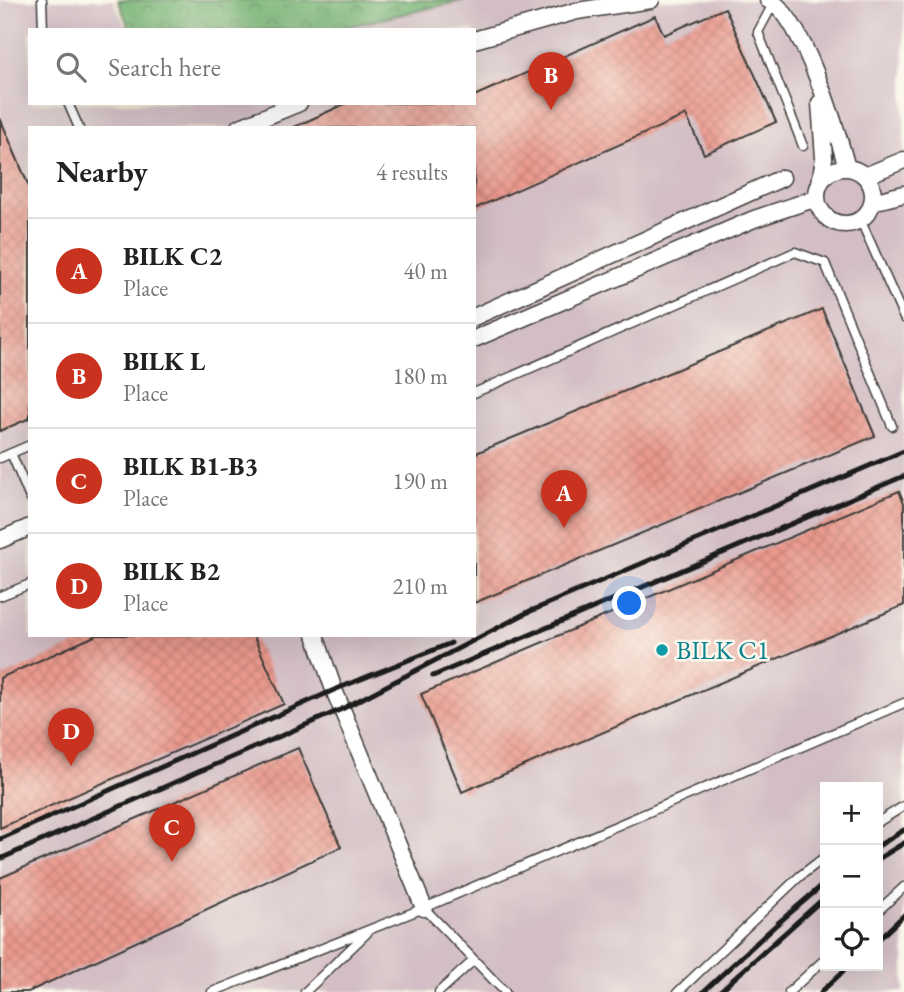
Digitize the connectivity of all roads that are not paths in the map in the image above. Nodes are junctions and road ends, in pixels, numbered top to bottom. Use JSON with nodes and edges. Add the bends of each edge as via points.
{"nodes":[{"id":1,"x":42,"y":0,"type":"edge"},
{"id":2,"x":651,"y":0,"type":"edge"},
{"id":3,"x":772,"y":1,"type":"edge"},
{"id":4,"x":43,"y":28,"type":"edge"},
{"id":5,"x":476,"y":39,"type":"edge"},
{"id":6,"x":815,"y":73,"type":"junction"},
{"id":7,"x":69,"y":105,"type":"edge"},
{"id":8,"x":294,"y":105,"type":"edge"},
{"id":9,"x":78,"y":126,"type":"edge"},
{"id":10,"x":243,"y":126,"type":"edge"},
{"id":11,"x":803,"y":146,"type":"dead end"},
{"id":12,"x":904,"y":160,"type":"edge"},
{"id":13,"x":847,"y":168,"type":"junction"},
{"id":14,"x":865,"y":176,"type":"junction"},
{"id":15,"x":782,"y":178,"type":"dead end"},
{"id":16,"x":819,"y":191,"type":"junction"},
{"id":17,"x":904,"y":194,"type":"edge"},
{"id":18,"x":872,"y":202,"type":"junction"},
{"id":19,"x":860,"y":219,"type":"junction"},
{"id":20,"x":476,"y":316,"type":"edge"},
{"id":21,"x":904,"y":318,"type":"edge"},
{"id":22,"x":476,"y":338,"type":"edge"},
{"id":23,"x":476,"y":392,"type":"edge"},
{"id":24,"x":892,"y":426,"type":"dead end"},
{"id":25,"x":28,"y":446,"type":"edge"},
{"id":26,"x":11,"y":453,"type":"junction"},
{"id":27,"x":0,"y":457,"type":"edge"},
{"id":28,"x":28,"y":493,"type":"edge"},
{"id":29,"x":28,"y":528,"type":"edge"},
{"id":30,"x":0,"y":540,"type":"edge"},
{"id":31,"x":28,"y":585,"type":"edge"},
{"id":32,"x":0,"y":596,"type":"edge"},
{"id":33,"x":315,"y":637,"type":"edge"},
{"id":34,"x":904,"y":704,"type":"edge"},
{"id":35,"x":904,"y":806,"type":"edge"},
{"id":36,"x":883,"y":819,"type":"edge"},
{"id":37,"x":820,"y":861,"type":"edge"},
{"id":38,"x":904,"y":887,"type":"edge"},
{"id":39,"x":424,"y":908,"type":"junction"},
{"id":40,"x":881,"y":908,"type":"edge"},
{"id":41,"x":372,"y":928,"type":"junction"},
{"id":42,"x":474,"y":960,"type":"junction"},
{"id":43,"x":820,"y":963,"type":"edge"},
{"id":44,"x":212,"y":992,"type":"edge"},
{"id":45,"x":305,"y":992,"type":"edge"},
{"id":46,"x":439,"y":992,"type":"edge"},
{"id":47,"x":505,"y":992,"type":"edge"},
{"id":48,"x":678,"y":992,"type":"edge"},
{"id":49,"x":789,"y":992,"type":"edge"}],
"edges":[{"from":1,"to":4,"type":"lane"},
{"from":2,"to":5,"type":"street","via":[[577,11]]},
{"from":3,"to":6,"type":"street","via":[[802,41]]},
{"from":3,"to":11,"type":"lane","via":[[758,32]]},
{"from":6,"to":13,"type":"street"},
{"from":6,"to":16,"type":"street","via":[[824,158]]},
{"from":7,"to":9,"type":"lane"},
{"from":8,"to":10,"type":"street"},
{"from":12,"to":14,"type":"street"},
{"from":13,"to":14,"type":"street"},
{"from":13,"to":16,"type":"street","via":[[825,176]]},
{"from":14,"to":18,"type":"street"},
{"from":15,"to":20,"type":"street"},
{"from":16,"to":19,"type":"street","via":[[820,208],[833,221]]},
{"from":16,"to":22,"type":"street"},
{"from":17,"to":18,"type":"street"},
{"from":18,"to":19,"type":"street"},
{"from":19,"to":21,"type":"lane"},
{"from":23,"to":24,"type":"lane","via":[[795,253],[825,263]]},
{"from":25,"to":26,"type":"lane"},
{"from":26,"to":27,"type":"lane"},
{"from":26,"to":28,"type":"lane"},
{"from":29,"to":30,"type":"street"},
{"from":31,"to":32,"type":"lane"},
{"from":33,"to":39,"type":"street"},
{"from":34,"to":39,"type":"lane"},
{"from":35,"to":36,"type":"lane"},
{"from":37,"to":48,"type":"lane"},
{"from":38,"to":40,"type":"lane"},
{"from":39,"to":41,"type":"lane"},
{"from":39,"to":42,"type":"lane"},
{"from":41,"to":44,"type":"lane"},
{"from":41,"to":45,"type":"lane"},
{"from":42,"to":46,"type":"lane"},
{"from":42,"to":47,"type":"lane"},
{"from":43,"to":49,"type":"lane"}]}
